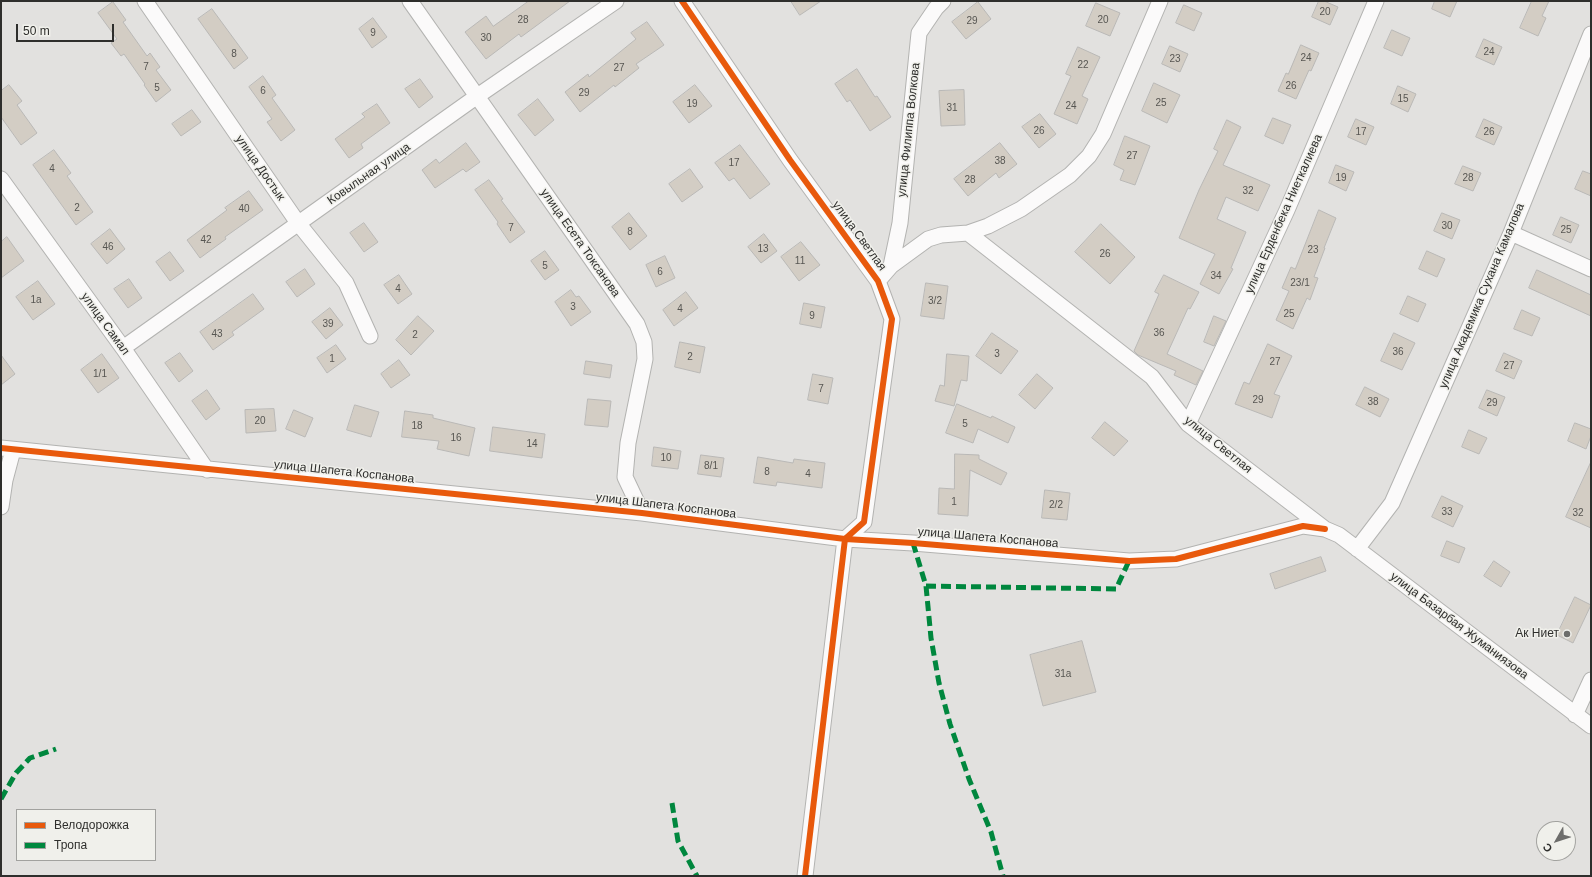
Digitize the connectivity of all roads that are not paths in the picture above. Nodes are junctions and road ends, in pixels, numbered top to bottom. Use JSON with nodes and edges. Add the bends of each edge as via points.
{"nodes":[{"id":1,"x":145,"y":1,"type":"edge"},
{"id":2,"x":410,"y":1,"type":"edge"},
{"id":3,"x":616,"y":1,"type":"edge"},
{"id":4,"x":682,"y":1,"type":"edge"},
{"id":5,"x":943,"y":1,"type":"edge"},
{"id":6,"x":1160,"y":1,"type":"edge"},
{"id":7,"x":1376,"y":1,"type":"edge"},
{"id":8,"x":1591,"y":34,"type":"edge"},
{"id":9,"x":476,"y":97,"type":"junction"},
{"id":10,"x":1,"y":179,"type":"edge"},
{"id":11,"x":298,"y":224,"type":"junction"},
{"id":12,"x":968,"y":233,"type":"junction"},
{"id":13,"x":1511,"y":233,"type":"junction"},
{"id":14,"x":891,"y":266,"type":"junction"},
{"id":15,"x":1591,"y":270,"type":"edge"},
{"id":16,"x":878,"y":281,"type":"junction"},
{"id":17,"x":370,"y":336,"type":"dead end"},
{"id":18,"x":123,"y":348,"type":"junction"},
{"id":19,"x":1188,"y":424,"type":"junction"},
{"id":20,"x":7,"y":449,"type":"edge"},
{"id":21,"x":207,"y":470,"type":"junction"},
{"id":22,"x":1,"y":507,"type":"edge"},
{"id":23,"x":642,"y":513,"type":"junction"},
{"id":24,"x":1326,"y":529,"type":"junction"},
{"id":25,"x":845,"y":538,"type":"junction"},
{"id":26,"x":1357,"y":549,"type":"junction"},
{"id":27,"x":1591,"y":680,"type":"edge"},
{"id":28,"x":1575,"y":715,"type":"junction"},
{"id":29,"x":1591,"y":726,"type":"edge"},
{"id":30,"x":805,"y":876,"type":"edge"}],
"edges":[{"from":1,"to":11,"type":"street","name":"улица Достык"},
{"from":2,"to":9,"type":"street","name":"улица Есета Токсанова"},
{"from":3,"to":9,"type":"street","name":"Ковыльная улица"},
{"from":4,"to":16,"type":"street","name":"улица Светлая","via":[[790,160]]},
{"from":5,"to":14,"type":"street","name":"улица Филиппа Волкова","via":[[919,33],[900,223]]},
{"from":6,"to":12,"type":"street","via":[[1103,134],[1089,156],[1070,175],[1021,209]]},
{"from":7,"to":19,"type":"street","name":"улица Ерденбека Ниеткалиева","via":[[1287,210]]},
{"from":8,"to":13,"type":"street","name":"улица Академика Сухана Камалова"},
{"from":9,"to":11,"type":"street","name":"Ковыльная улица"},
{"from":9,"to":23,"type":"street","name":"улица Есета Токсанова","via":[[637,324],[644,342],[644,359],[628,443],[625,477]]},
{"from":10,"to":18,"type":"street","name":"улица Самал"},
{"from":11,"to":17,"type":"street","name":"улица Достык","via":[[346,283]]},
{"from":11,"to":18,"type":"street","name":"Ковыльная улица"},
{"from":12,"to":14,"type":"street","via":[[947,234],[928,239]]},
{"from":12,"to":19,"type":"street","name":"улица Светлая","via":[[1152,377]]},
{"from":13,"to":15,"type":"street"},
{"from":13,"to":26,"type":"street","name":"улица Академика Сухана Камалова","via":[[1392,504]]},
{"from":14,"to":16,"type":"street"},
{"from":16,"to":25,"type":"street","name":"улица Светлая","via":[[892,319],[864,522]]},
{"from":18,"to":21,"type":"street","name":"улица Самал"},
{"from":19,"to":24,"type":"street","name":"улица Светлая"},
{"from":20,"to":21,"type":"street","name":"улица Шапета Коспанова"},
{"from":20,"to":22,"type":"street"},
{"from":21,"to":23,"type":"street","name":"улица Шапета Коспанова"},
{"from":23,"to":25,"type":"street","name":"улица Шапета Коспанова"},
{"from":24,"to":25,"type":"street","name":"улица Шапета Коспанова","via":[[1303,526],[1176,559],[1129,561]]},
{"from":24,"to":26,"type":"street","name":"улица Базарбая Жуманиязова","via":[[1339,535]]},
{"from":25,"to":30,"type":"street"},
{"from":26,"to":28,"type":"street","name":"улица Базарбая Жуманиязова"},
{"from":27,"to":28,"type":"street"},
{"from":28,"to":29,"type":"street","name":"улица Базарбая Жуманиязова"}]}
